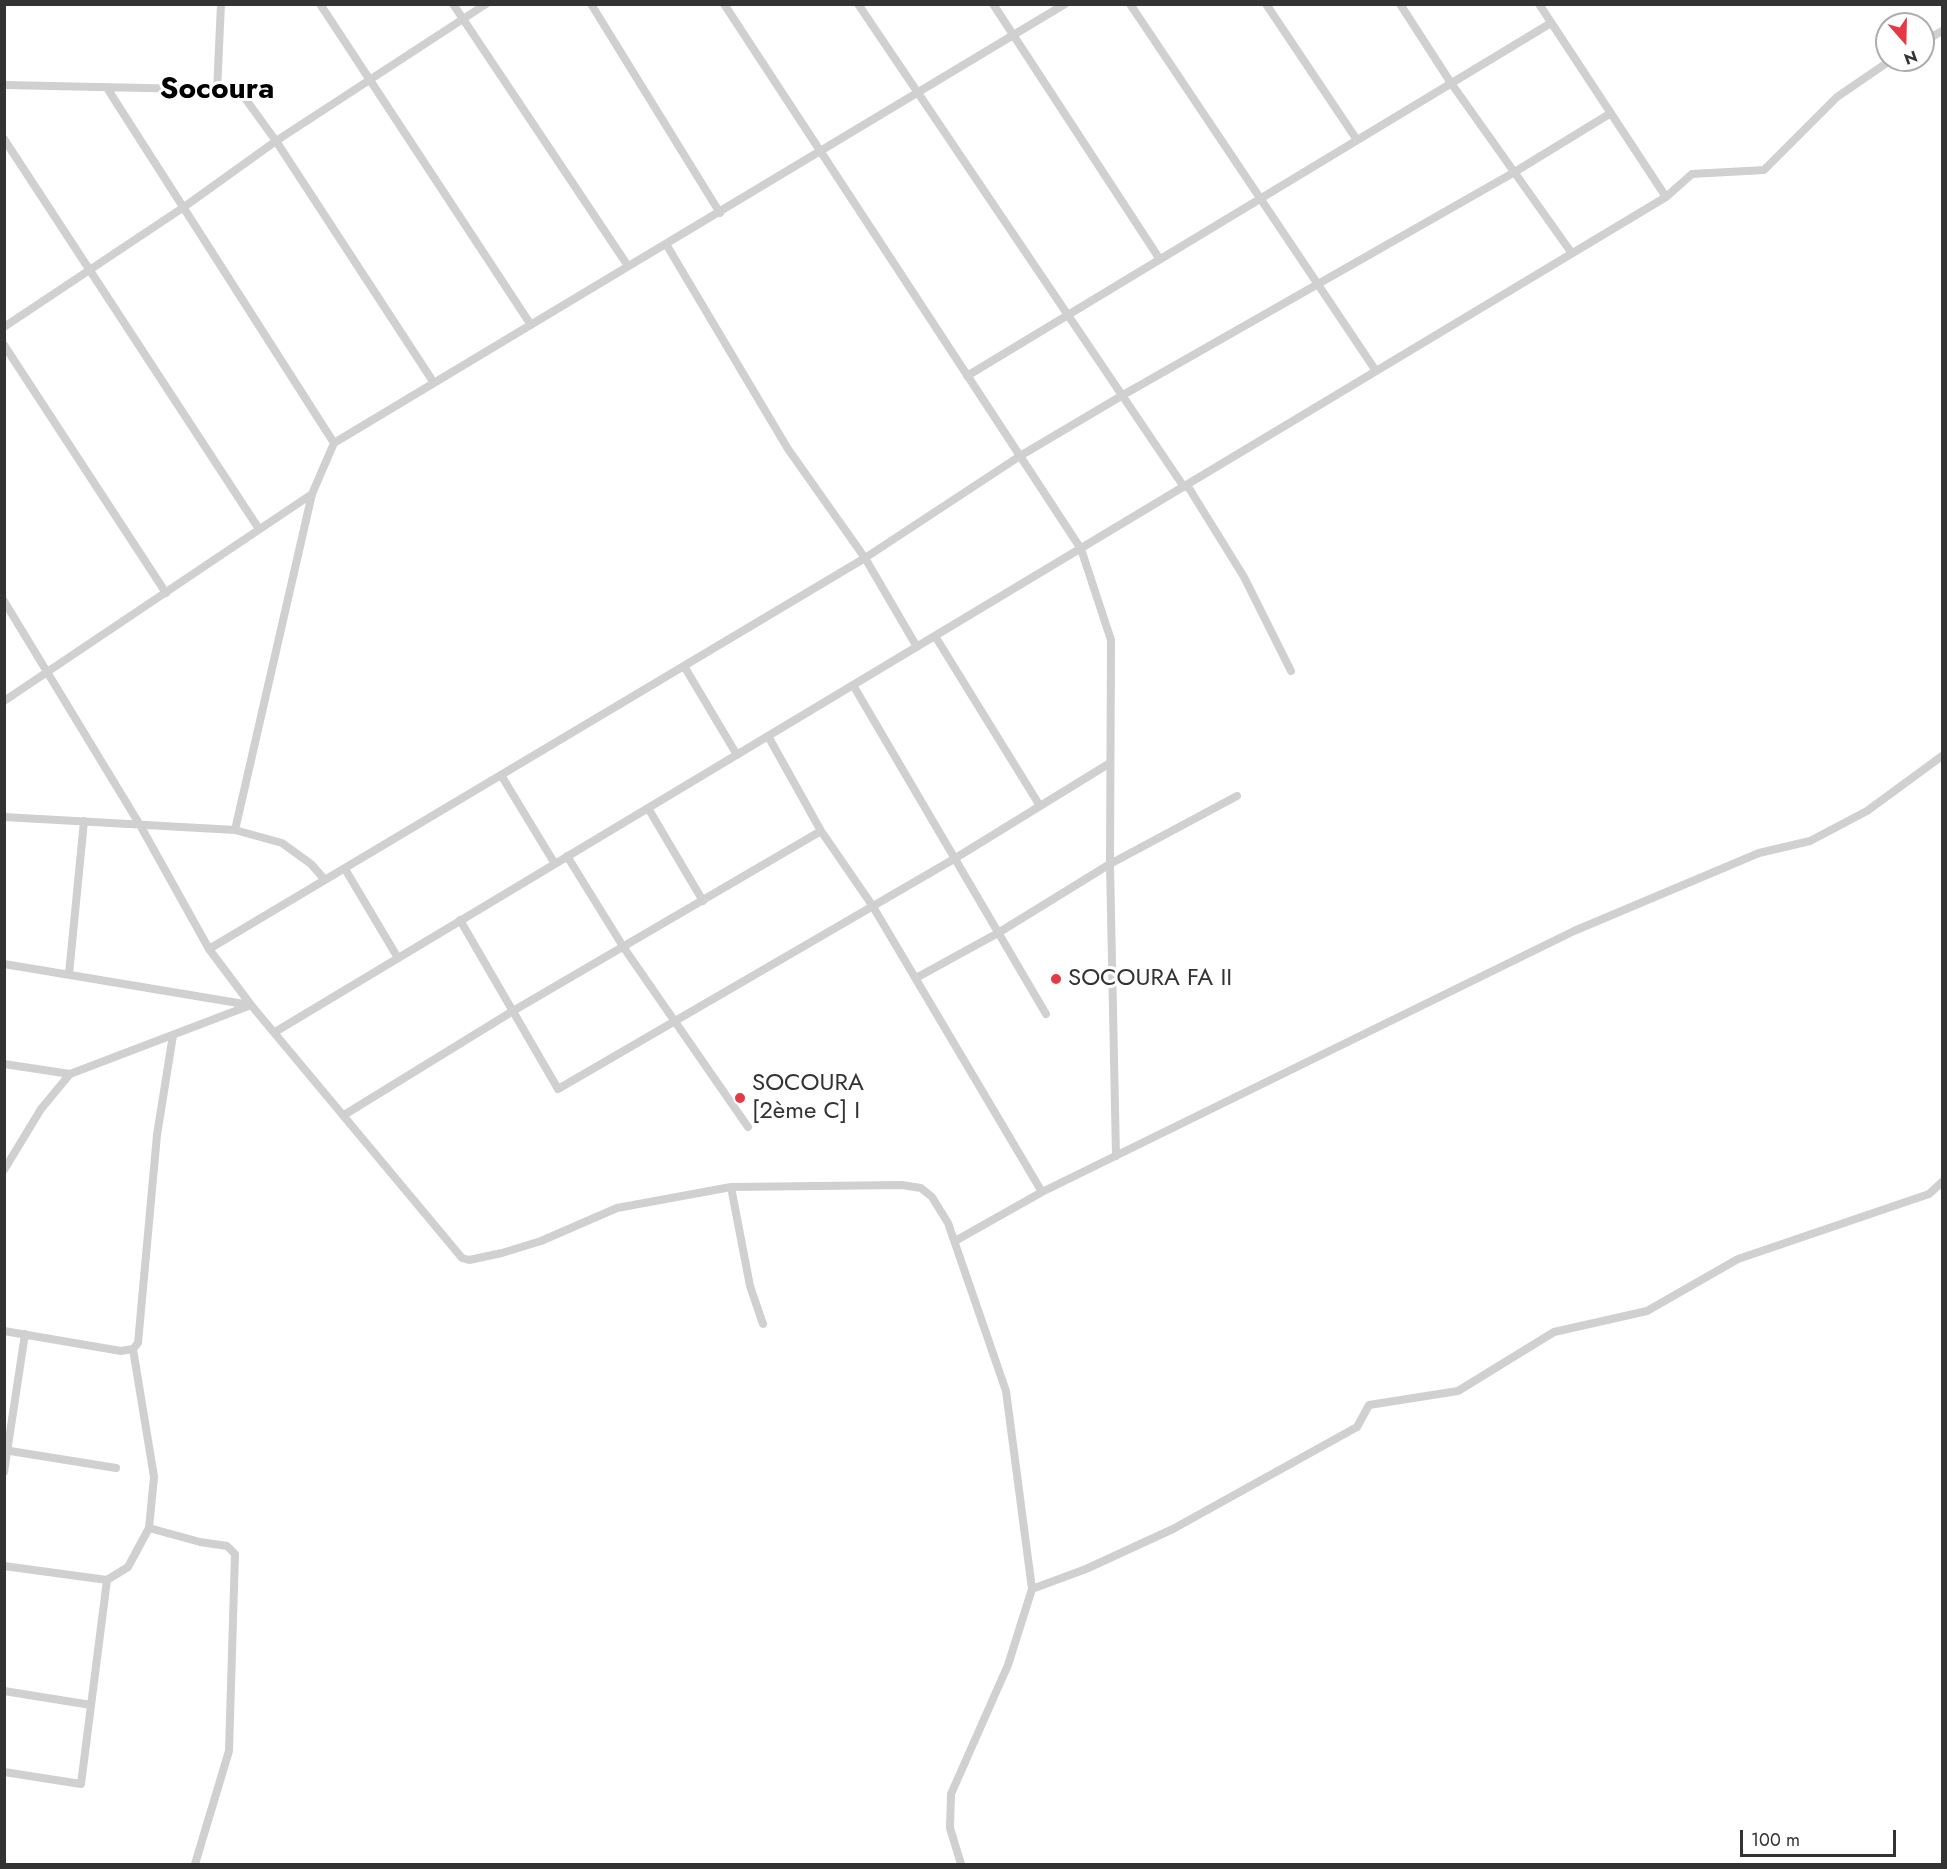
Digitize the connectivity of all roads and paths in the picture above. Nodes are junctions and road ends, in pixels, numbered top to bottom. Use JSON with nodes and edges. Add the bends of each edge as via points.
{"nodes":[{"id":1,"x":221,"y":4,"type":"edge"},
{"id":2,"x":320,"y":4,"type":"edge"},
{"id":3,"x":453,"y":4,"type":"edge"},
{"id":4,"x":486,"y":4,"type":"edge"},
{"id":5,"x":591,"y":4,"type":"edge"},
{"id":6,"x":724,"y":4,"type":"edge"},
{"id":7,"x":858,"y":4,"type":"edge"},
{"id":8,"x":993,"y":4,"type":"edge"},
{"id":9,"x":1065,"y":4,"type":"edge"},
{"id":10,"x":1130,"y":4,"type":"edge"},
{"id":11,"x":1266,"y":4,"type":"edge"},
{"id":12,"x":1400,"y":4,"type":"edge"},
{"id":13,"x":1539,"y":4,"type":"edge"},
{"id":14,"x":462,"y":20,"type":"junction"},
{"id":15,"x":1551,"y":23,"type":"junction"},
{"id":16,"x":1014,"y":36,"type":"junction"},
{"id":17,"x":1875,"y":71,"type":"edge"},
{"id":18,"x":370,"y":79,"type":"junction"},
{"id":19,"x":1450,"y":83,"type":"junction"},
{"id":20,"x":4,"y":85,"type":"edge"},
{"id":21,"x":107,"y":88,"type":"junction"},
{"id":22,"x":217,"y":91,"type":"junction"},
{"id":23,"x":918,"y":93,"type":"junction"},
{"id":24,"x":1611,"y":113,"type":"junction"},
{"id":25,"x":4,"y":139,"type":"edge"},
{"id":26,"x":1357,"y":140,"type":"junction"},
{"id":27,"x":276,"y":141,"type":"junction"},
{"id":28,"x":820,"y":151,"type":"junction"},
{"id":29,"x":1513,"y":173,"type":"junction"},
{"id":30,"x":1666,"y":197,"type":"junction"},
{"id":31,"x":1260,"y":199,"type":"junction"},
{"id":32,"x":184,"y":207,"type":"junction"},
{"id":33,"x":720,"y":213,"type":"junction"},
{"id":34,"x":666,"y":244,"type":"junction"},
{"id":35,"x":1571,"y":252,"type":"junction"},
{"id":36,"x":1159,"y":258,"type":"junction"},
{"id":37,"x":628,"y":266,"type":"junction"},
{"id":38,"x":90,"y":270,"type":"junction"},
{"id":39,"x":1317,"y":283,"type":"junction"},
{"id":40,"x":1068,"y":315,"type":"junction"},
{"id":41,"x":531,"y":325,"type":"junction"},
{"id":42,"x":4,"y":327,"type":"edge"},
{"id":43,"x":4,"y":345,"type":"edge"},
{"id":44,"x":1376,"y":371,"type":"junction"},
{"id":45,"x":967,"y":376,"type":"junction"},
{"id":46,"x":434,"y":383,"type":"junction"},
{"id":47,"x":1123,"y":395,"type":"junction"},
{"id":48,"x":334,"y":442,"type":"junction"},
{"id":49,"x":1020,"y":456,"type":"junction"},
{"id":50,"x":1185,"y":486,"type":"junction"},
{"id":51,"x":312,"y":494,"type":"junction"},
{"id":52,"x":259,"y":529,"type":"junction"},
{"id":53,"x":1081,"y":549,"type":"junction"},
{"id":54,"x":865,"y":558,"type":"junction"},
{"id":55,"x":166,"y":593,"type":"junction"},
{"id":56,"x":4,"y":602,"type":"edge"},
{"id":57,"x":935,"y":636,"type":"junction"},
{"id":58,"x":917,"y":647,"type":"junction"},
{"id":59,"x":684,"y":666,"type":"junction"},
{"id":60,"x":1291,"y":670,"type":"dead end"},
{"id":61,"x":48,"y":672,"type":"junction"},
{"id":62,"x":852,"y":685,"type":"junction"},
{"id":63,"x":4,"y":701,"type":"edge"},
{"id":64,"x":768,"y":736,"type":"junction"},
{"id":65,"x":737,"y":755,"type":"junction"},
{"id":66,"x":1942,"y":756,"type":"edge"},
{"id":67,"x":1110,"y":763,"type":"junction"},
{"id":68,"x":501,"y":775,"type":"junction"},
{"id":69,"x":1237,"y":795,"type":"dead end"},
{"id":70,"x":1040,"y":806,"type":"junction"},
{"id":71,"x":648,"y":808,"type":"junction"},
{"id":72,"x":5,"y":820,"type":"edge"},
{"id":73,"x":84,"y":821,"type":"junction"},
{"id":74,"x":140,"y":825,"type":"junction"},
{"id":75,"x":235,"y":830,"type":"junction"},
{"id":76,"x":821,"y":831,"type":"junction"},
{"id":77,"x":567,"y":856,"type":"junction"},
{"id":78,"x":954,"y":858,"type":"junction"},
{"id":79,"x":555,"y":864,"type":"junction"},
{"id":80,"x":1110,"y":864,"type":"junction"},
{"id":81,"x":345,"y":868,"type":"junction"},
{"id":82,"x":325,"y":880,"type":"junction"},
{"id":83,"x":703,"y":901,"type":"junction"},
{"id":84,"x":872,"y":905,"type":"junction"},
{"id":85,"x":460,"y":920,"type":"junction"},
{"id":86,"x":998,"y":933,"type":"junction"},
{"id":87,"x":624,"y":948,"type":"junction"},
{"id":88,"x":209,"y":949,"type":"junction"},
{"id":89,"x":398,"y":958,"type":"junction"},
{"id":90,"x":4,"y":964,"type":"edge"},
{"id":91,"x":69,"y":974,"type":"junction"},
{"id":92,"x":916,"y":978,"type":"junction"},
{"id":93,"x":251,"y":1005,"type":"junction"},
{"id":94,"x":513,"y":1011,"type":"junction"},
{"id":95,"x":1046,"y":1014,"type":"dead end"},
{"id":96,"x":673,"y":1022,"type":"junction"},
{"id":97,"x":275,"y":1032,"type":"junction"},
{"id":98,"x":173,"y":1035,"type":"junction"},
{"id":99,"x":4,"y":1064,"type":"edge"},
{"id":100,"x":70,"y":1074,"type":"junction"},
{"id":101,"x":344,"y":1114,"type":"junction"},
{"id":102,"x":748,"y":1127,"type":"dead end"},
{"id":103,"x":1116,"y":1156,"type":"junction"},
{"id":104,"x":6,"y":1164,"type":"edge"},
{"id":105,"x":1942,"y":1182,"type":"edge"},
{"id":106,"x":730,"y":1187,"type":"junction"},
{"id":107,"x":1042,"y":1192,"type":"junction"},
{"id":108,"x":955,"y":1241,"type":"junction"},
{"id":109,"x":763,"y":1324,"type":"dead end"},
{"id":110,"x":4,"y":1331,"type":"edge"},
{"id":111,"x":25,"y":1334,"type":"junction"},
{"id":112,"x":133,"y":1349,"type":"junction"},
{"id":113,"x":6,"y":1451,"type":"edge"},
{"id":114,"x":116,"y":1468,"type":"dead end"},
{"id":115,"x":4,"y":1472,"type":"edge"},
{"id":116,"x":149,"y":1528,"type":"junction"},
{"id":117,"x":4,"y":1566,"type":"edge"},
{"id":118,"x":107,"y":1580,"type":"junction"},
{"id":119,"x":1032,"y":1589,"type":"junction"},
{"id":120,"x":4,"y":1692,"type":"edge"},
{"id":121,"x":91,"y":1705,"type":"junction"},
{"id":122,"x":4,"y":1772,"type":"edge"},
{"id":123,"x":195,"y":1864,"type":"edge"},
{"id":124,"x":961,"y":1864,"type":"edge"}],
"edges":[{"from":1,"to":22,"type":"street"},
{"from":2,"to":18,"type":"street"},
{"from":3,"to":14,"type":"street"},
{"from":4,"to":14,"type":"street"},
{"from":5,"to":33,"type":"street"},
{"from":6,"to":28,"type":"street"},
{"from":7,"to":23,"type":"street"},
{"from":8,"to":16,"type":"street"},
{"from":9,"to":16,"type":"street"},
{"from":10,"to":31,"type":"street"},
{"from":11,"to":26,"type":"street"},
{"from":12,"to":19,"type":"street"},
{"from":13,"to":15,"type":"street"},
{"from":14,"to":18,"type":"street"},
{"from":14,"to":37,"type":"street"},
{"from":15,"to":19,"type":"street"},
{"from":15,"to":24,"type":"street"},
{"from":16,"to":23,"type":"street"},
{"from":16,"to":36,"type":"street"},
{"from":17,"to":30,"type":"street","via":[[1837,97],[1764,170],[1692,174]]},
{"from":18,"to":27,"type":"street"},
{"from":18,"to":41,"type":"street"},
{"from":19,"to":26,"type":"street"},
{"from":19,"to":29,"type":"street"},
{"from":20,"to":21,"type":"street"},
{"from":21,"to":22,"type":"street"},
{"from":21,"to":32,"type":"street"},
{"from":22,"to":27,"type":"street","via":[[239,90]]},
{"from":23,"to":28,"type":"street"},
{"from":23,"to":40,"type":"street"},
{"from":24,"to":29,"type":"street"},
{"from":24,"to":30,"type":"street"},
{"from":25,"to":38,"type":"street"},
{"from":26,"to":31,"type":"street"},
{"from":27,"to":32,"type":"street"},
{"from":27,"to":46,"type":"street"},
{"from":28,"to":33,"type":"street"},
{"from":28,"to":45,"type":"street"},
{"from":29,"to":35,"type":"street"},
{"from":29,"to":39,"type":"street"},
{"from":30,"to":35,"type":"street"},
{"from":31,"to":36,"type":"street"},
{"from":31,"to":39,"type":"street"},
{"from":32,"to":38,"type":"street"},
{"from":32,"to":48,"type":"street"},
{"from":33,"to":34,"type":"street"},
{"from":34,"to":37,"type":"street"},
{"from":34,"to":54,"type":"street","via":[[788,449]]},
{"from":35,"to":44,"type":"street"},
{"from":36,"to":40,"type":"street"},
{"from":37,"to":41,"type":"street"},
{"from":38,"to":42,"type":"street"},
{"from":38,"to":52,"type":"street"},
{"from":39,"to":44,"type":"street"},
{"from":39,"to":47,"type":"street"},
{"from":40,"to":45,"type":"street"},
{"from":40,"to":47,"type":"street"},
{"from":41,"to":46,"type":"street"},
{"from":43,"to":55,"type":"street"},
{"from":44,"to":50,"type":"street"},
{"from":45,"to":49,"type":"street"},
{"from":46,"to":48,"type":"street"},
{"from":47,"to":49,"type":"street"},
{"from":47,"to":50,"type":"street"},
{"from":48,"to":51,"type":"street"},
{"from":49,"to":53,"type":"street"},
{"from":49,"to":54,"type":"street"},
{"from":50,"to":53,"type":"street"},
{"from":50,"to":60,"type":"street","via":[[1244,577]]},
{"from":51,"to":52,"type":"street"},
{"from":51,"to":75,"type":"street"},
{"from":52,"to":55,"type":"street"},
{"from":53,"to":57,"type":"street"},
{"from":53,"to":67,"type":"street","via":[[1111,640]]},
{"from":54,"to":58,"type":"street"},
{"from":54,"to":59,"type":"street"},
{"from":55,"to":61,"type":"street"},
{"from":56,"to":61,"type":"street"},
{"from":57,"to":58,"type":"street"},
{"from":57,"to":70,"type":"street"},
{"from":58,"to":62,"type":"street"},
{"from":59,"to":65,"type":"street"},
{"from":59,"to":68,"type":"street"},
{"from":61,"to":63,"type":"street"},
{"from":61,"to":74,"type":"street"},
{"from":62,"to":64,"type":"street"},
{"from":62,"to":78,"type":"street"},
{"from":64,"to":65,"type":"street"},
{"from":64,"to":76,"type":"street"},
{"from":65,"to":71,"type":"street"},
{"from":66,"to":103,"type":"street","via":[[1867,811],[1810,841],[1759,853],[1574,931]]},
{"from":67,"to":70,"type":"street"},
{"from":67,"to":80,"type":"street"},
{"from":68,"to":79,"type":"street"},
{"from":68,"to":81,"type":"street"},
{"from":69,"to":80,"type":"street"},
{"from":70,"to":78,"type":"street"},
{"from":71,"to":77,"type":"street"},
{"from":71,"to":83,"type":"street"},
{"from":72,"to":73,"type":"street"},
{"from":73,"to":74,"type":"street"},
{"from":73,"to":91,"type":"street"},
{"from":74,"to":75,"type":"street"},
{"from":74,"to":88,"type":"street"},
{"from":75,"to":82,"type":"street","via":[[282,843]]},
{"from":76,"to":83,"type":"street"},
{"from":76,"to":84,"type":"street"},
{"from":77,"to":79,"type":"street"},
{"from":77,"to":87,"type":"street"},
{"from":78,"to":84,"type":"street"},
{"from":78,"to":86,"type":"street"},
{"from":79,"to":85,"type":"street"},
{"from":80,"to":86,"type":"street"},
{"from":80,"to":103,"type":"street"},
{"from":81,"to":82,"type":"street"},
{"from":81,"to":89,"type":"street"},
{"from":82,"to":88,"type":"street"},
{"from":83,"to":87,"type":"street"},
{"from":84,"to":92,"type":"street"},
{"from":84,"to":96,"type":"street"},
{"from":85,"to":89,"type":"street"},
{"from":85,"to":94,"type":"street"},
{"from":86,"to":92,"type":"street"},
{"from":86,"to":95,"type":"street"},
{"from":87,"to":94,"type":"street"},
{"from":87,"to":96,"type":"street"},
{"from":88,"to":93,"type":"street"},
{"from":89,"to":97,"type":"street"},
{"from":90,"to":91,"type":"street"},
{"from":91,"to":93,"type":"street"},
{"from":92,"to":107,"type":"street"},
{"from":93,"to":97,"type":"street"},
{"from":93,"to":98,"type":"street"},
{"from":94,"to":96,"type":"street","via":[[558,1089]]},
{"from":94,"to":101,"type":"street"},
{"from":96,"to":102,"type":"street"},
{"from":97,"to":101,"type":"street"},
{"from":98,"to":100,"type":"street"},
{"from":98,"to":112,"type":"street","via":[[157,1135],[138,1343]]},
{"from":99,"to":100,"type":"street"},
{"from":100,"to":104,"type":"street","via":[[41,1109]]},
{"from":101,"to":106,"type":"street","via":[[456,1254],[469,1260],[541,1241],[617,1208]]},
{"from":103,"to":107,"type":"street"},
{"from":105,"to":119,"type":"street","via":[[1929,1194],[1738,1259],[1647,1311],[1554,1332],[1458,1391],[1369,1405],[1357,1427],[1173,1529]]},
{"from":106,"to":108,"type":"street","via":[[921,1188],[942,1211]]},
{"from":106,"to":109,"type":"street","via":[[750,1286]]},
{"from":107,"to":108,"type":"street"},
{"from":108,"to":119,"type":"street","via":[[1009,1404]]},
{"from":110,"to":111,"type":"street"},
{"from":111,"to":112,"type":"street","via":[[121,1351]]},
{"from":111,"to":113,"type":"street"},
{"from":112,"to":116,"type":"street","via":[[154,1477]]},
{"from":113,"to":114,"type":"street"},
{"from":113,"to":115,"type":"street"},
{"from":116,"to":118,"type":"street","via":[[128,1567]]},
{"from":116,"to":123,"type":"street","via":[[228,1546],[235,1554],[229,1751]]},
{"from":117,"to":118,"type":"street"},
{"from":118,"to":121,"type":"street"},
{"from":119,"to":124,"type":"street","via":[[1008,1665],[951,1794],[950,1828]]},
{"from":120,"to":121,"type":"street"},
{"from":121,"to":122,"type":"street","via":[[81,1784]]}]}
